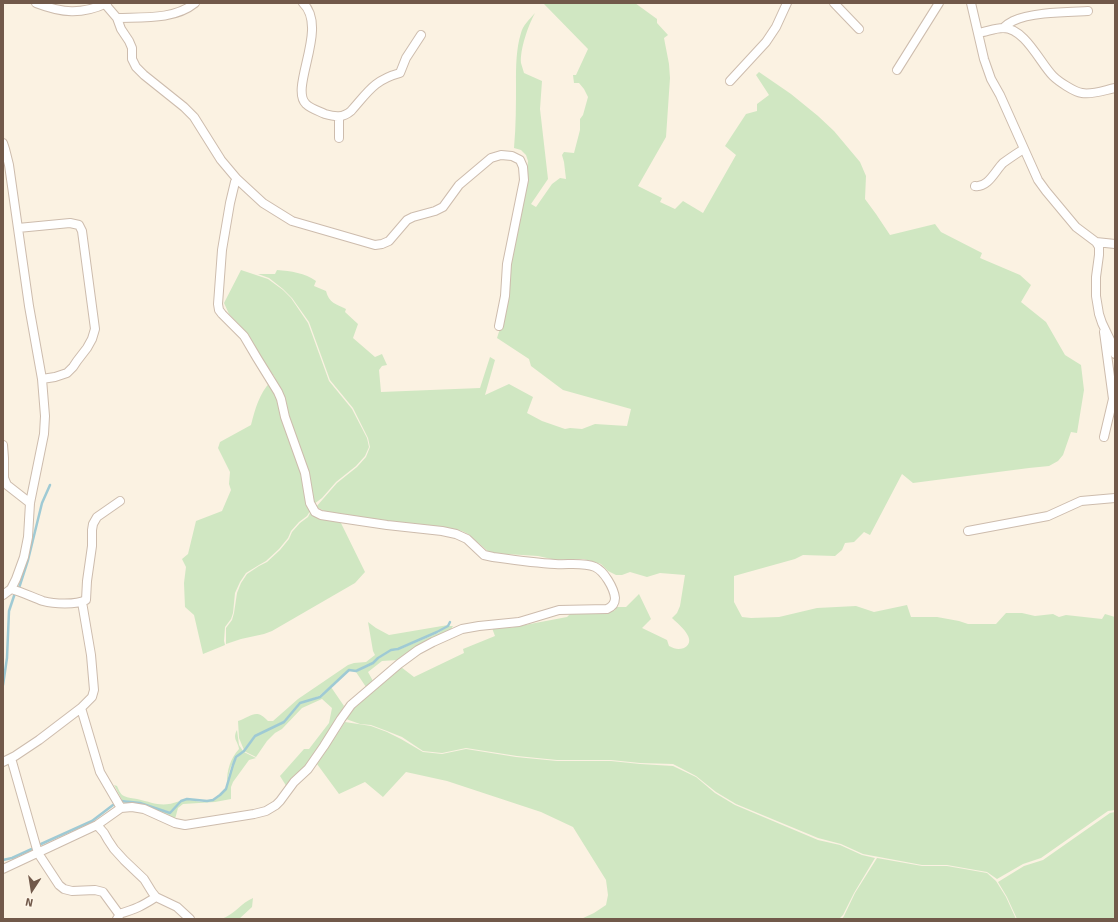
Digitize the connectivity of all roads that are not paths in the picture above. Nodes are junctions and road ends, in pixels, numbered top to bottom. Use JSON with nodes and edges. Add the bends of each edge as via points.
{"nodes":[{"id":1,"x":36,"y":3,"type":"edge"},
{"id":2,"x":195,"y":3,"type":"edge"},
{"id":3,"x":303,"y":3,"type":"edge"},
{"id":4,"x":787,"y":3,"type":"edge"},
{"id":5,"x":834,"y":3,"type":"edge"},
{"id":6,"x":939,"y":3,"type":"edge"},
{"id":7,"x":970,"y":3,"type":"edge"},
{"id":8,"x":106,"y":4,"type":"edge"},
{"id":9,"x":1088,"y":11,"type":"dead end"},
{"id":10,"x":117,"y":18,"type":"junction"},
{"id":11,"x":1002,"y":28,"type":"junction"},
{"id":12,"x":859,"y":29,"type":"dead end"},
{"id":13,"x":978,"y":33,"type":"junction"},
{"id":14,"x":421,"y":35,"type":"dead end"},
{"id":15,"x":898,"y":70,"type":"dead end"},
{"id":16,"x":730,"y":81,"type":"dead end"},
{"id":17,"x":1115,"y":88,"type":"edge"},
{"id":18,"x":339,"y":117,"type":"junction"},
{"id":19,"x":339,"y":138,"type":"dead end"},
{"id":20,"x":3,"y":143,"type":"edge"},
{"id":21,"x":1024,"y":148,"type":"junction"},
{"id":22,"x":237,"y":179,"type":"junction"},
{"id":23,"x":975,"y":186,"type":"dead end"},
{"id":24,"x":18,"y":228,"type":"junction"},
{"id":25,"x":1096,"y":242,"type":"junction"},
{"id":26,"x":1115,"y":244,"type":"edge"},
{"id":27,"x":1102,"y":323,"type":"junction"},
{"id":28,"x":499,"y":326,"type":"dead end"},
{"id":29,"x":1115,"y":354,"type":"edge"},
{"id":30,"x":42,"y":379,"type":"junction"},
{"id":31,"x":1104,"y":436,"type":"dead end"},
{"id":32,"x":3,"y":445,"type":"edge"},
{"id":33,"x":1115,"y":498,"type":"edge"},
{"id":34,"x":120,"y":501,"type":"dead end"},
{"id":35,"x":30,"y":504,"type":"junction"},
{"id":36,"x":968,"y":531,"type":"dead end"},
{"id":37,"x":11,"y":589,"type":"junction"},
{"id":38,"x":3,"y":595,"type":"edge"},
{"id":39,"x":82,"y":602,"type":"junction"},
{"id":40,"x":81,"y":708,"type":"junction"},
{"id":41,"x":11,"y":758,"type":"junction"},
{"id":42,"x":3,"y":762,"type":"edge"},
{"id":43,"x":121,"y":808,"type":"junction"},
{"id":44,"x":97,"y":825,"type":"junction"},
{"id":45,"x":38,"y":853,"type":"junction"},
{"id":46,"x":3,"y":869,"type":"edge"},
{"id":47,"x":156,"y":897,"type":"junction"},
{"id":48,"x":118,"y":916,"type":"edge"},
{"id":49,"x":190,"y":919,"type":"edge"}],
"edges":[{"from":1,"to":8,"type":"street","via":[[69,12],[86,11]]},
{"from":2,"to":10,"type":"street","via":[[174,14]]},
{"from":3,"to":18,"type":"street","via":[[311,17],[312,37],[302,96],[305,104]]},
{"from":4,"to":16,"type":"street","via":[[766,42]]},
{"from":5,"to":12,"type":"street"},
{"from":6,"to":15,"type":"street"},
{"from":7,"to":13,"type":"street"},
{"from":8,"to":10,"type":"street"},
{"from":9,"to":11,"type":"street","via":[[1020,18]]},
{"from":10,"to":22,"type":"street","via":[[132,48],[132,59],[136,67],[194,117],[221,160]]},
{"from":11,"to":13,"type":"street"},
{"from":11,"to":17,"type":"street","via":[[1016,33],[1029,44],[1053,76],[1076,91],[1090,93]]},
{"from":13,"to":21,"type":"street","via":[[991,79]]},
{"from":14,"to":18,"type":"street","via":[[406,58],[400,73],[388,76],[373,85],[347,115]]},
{"from":18,"to":19,"type":"street"},
{"from":20,"to":24,"type":"street","via":[[9,165]]},
{"from":21,"to":23,"type":"street","via":[[1003,164],[986,183]]},
{"from":21,"to":25,"type":"street","via":[[1038,180],[1046,191],[1076,227]]},
{"from":22,"to":28,"type":"street","via":[[263,203],[292,221],[375,245],[389,241],[407,220],[442,207],[459,185],[491,158],[500,155],[520,160],[524,180],[507,264],[505,296]]},
{"from":22,"to":43,"type":"street","via":[[222,250],[219,310],[244,336],[278,392],[305,474],[314,512],[456,534],[471,542],[484,555],[493,557],[594,567],[602,572],[615,597],[612,607],[607,609],[559,610],[519,622],[462,629],[418,650],[351,705],[308,769],[280,801],[266,811],[185,825],[144,808]]},
{"from":24,"to":30,"type":"street","via":[[28,306]]},
{"from":24,"to":30,"type":"street","via":[[70,223],[79,225],[82,231],[95,329],[92,339],[67,373]]},
{"from":25,"to":26,"type":"street"},
{"from":25,"to":27,"type":"street","via":[[1099,248],[1096,296]]},
{"from":27,"to":29,"type":"street"},
{"from":27,"to":31,"type":"street","via":[[1113,399]]},
{"from":30,"to":35,"type":"street","via":[[44,434]]},
{"from":32,"to":35,"type":"street","via":[[4,478],[7,485]]},
{"from":33,"to":36,"type":"street","via":[[1081,501],[1048,516]]},
{"from":34,"to":39,"type":"street","via":[[97,517],[93,524],[86,600]]},
{"from":35,"to":37,"type":"street","via":[[24,557]]},
{"from":37,"to":38,"type":"street"},
{"from":37,"to":39,"type":"street","via":[[44,601]]},
{"from":39,"to":40,"type":"street","via":[[94,690],[92,697]]},
{"from":40,"to":41,"type":"street"},
{"from":40,"to":43,"type":"street","via":[[100,772]]},
{"from":41,"to":42,"type":"street"},
{"from":41,"to":45,"type":"street"},
{"from":43,"to":44,"type":"street"},
{"from":44,"to":45,"type":"street"},
{"from":44,"to":47,"type":"street","via":[[114,849],[144,879]]},
{"from":45,"to":46,"type":"street"},
{"from":45,"to":48,"type":"street","via":[[64,889],[102,892]]},
{"from":47,"to":48,"type":"street","via":[[143,906]]},
{"from":47,"to":49,"type":"street","via":[[176,907]]}]}
